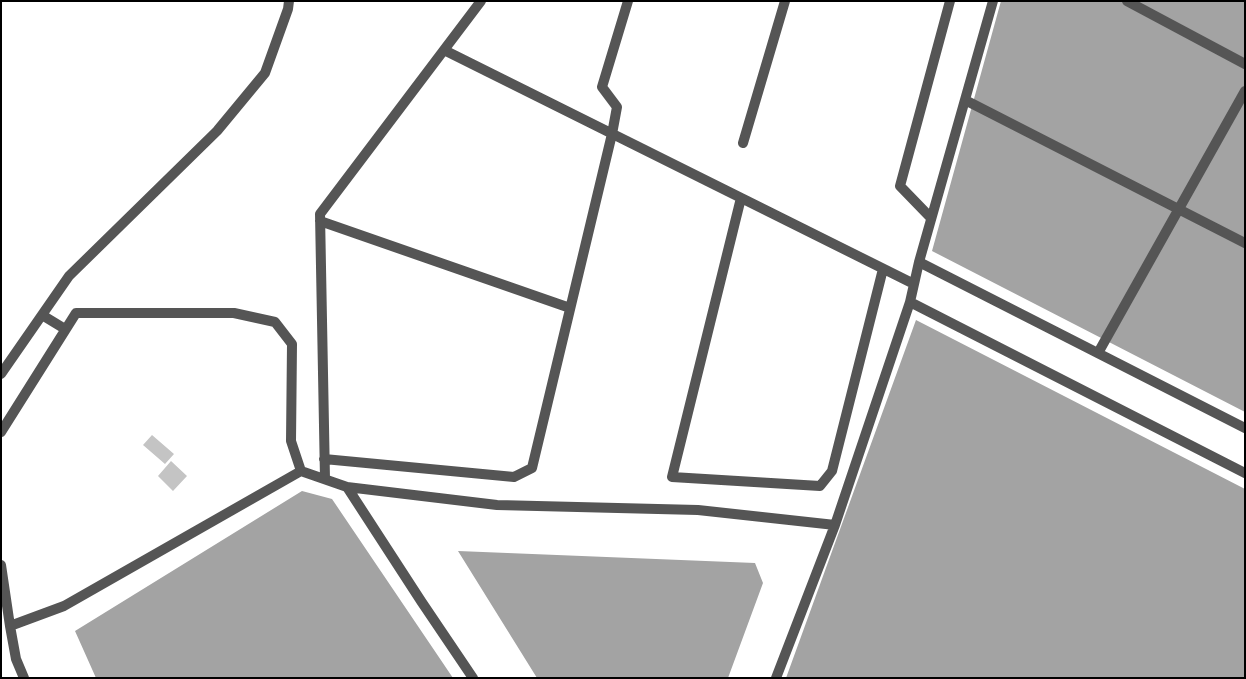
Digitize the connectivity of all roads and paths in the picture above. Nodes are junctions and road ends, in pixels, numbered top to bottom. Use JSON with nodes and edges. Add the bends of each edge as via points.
{"nodes":[{"id":1,"x":289,"y":1,"type":"edge"},
{"id":2,"x":481,"y":1,"type":"edge"},
{"id":3,"x":628,"y":1,"type":"edge"},
{"id":4,"x":785,"y":1,"type":"edge"},
{"id":5,"x":950,"y":1,"type":"edge"},
{"id":6,"x":993,"y":1,"type":"edge"},
{"id":7,"x":1127,"y":1,"type":"edge"},
{"id":8,"x":444,"y":50,"type":"junction"},
{"id":9,"x":1245,"y":64,"type":"edge"},
{"id":10,"x":1245,"y":91,"type":"edge"},
{"id":11,"x":965,"y":100,"type":"junction"},
{"id":12,"x":612,"y":134,"type":"junction"},
{"id":13,"x":743,"y":144,"type":"dead end"},
{"id":14,"x":741,"y":198,"type":"junction"},
{"id":15,"x":1179,"y":210,"type":"junction"},
{"id":16,"x":931,"y":218,"type":"junction"},
{"id":17,"x":320,"y":221,"type":"junction"},
{"id":18,"x":1245,"y":243,"type":"edge"},
{"id":19,"x":919,"y":262,"type":"junction"},
{"id":20,"x":883,"y":269,"type":"junction"},
{"id":21,"x":914,"y":284,"type":"junction"},
{"id":22,"x":910,"y":302,"type":"junction"},
{"id":23,"x":570,"y":308,"type":"junction"},
{"id":24,"x":42,"y":315,"type":"junction"},
{"id":25,"x":65,"y":329,"type":"junction"},
{"id":26,"x":1098,"y":353,"type":"junction"},
{"id":27,"x":1,"y":374,"type":"edge"},
{"id":28,"x":1245,"y":428,"type":"edge"},
{"id":29,"x":1,"y":432,"type":"edge"},
{"id":30,"x":324,"y":459,"type":"junction"},
{"id":31,"x":301,"y":471,"type":"junction"},
{"id":32,"x":1245,"y":473,"type":"edge"},
{"id":33,"x":325,"y":479,"type":"junction"},
{"id":34,"x":347,"y":488,"type":"junction"},
{"id":35,"x":835,"y":525,"type":"junction"},
{"id":36,"x":1,"y":565,"type":"edge"},
{"id":37,"x":10,"y":626,"type":"junction"},
{"id":38,"x":24,"y":678,"type":"edge"},
{"id":39,"x":473,"y":678,"type":"edge"},
{"id":40,"x":776,"y":678,"type":"edge"}],
"edges":[{"from":1,"to":24,"type":"street","via":[[265,73],[217,131],[69,276]]},
{"from":2,"to":8,"type":"street"},
{"from":3,"to":12,"type":"street","via":[[602,87],[617,107]]},
{"from":4,"to":13,"type":"street"},
{"from":5,"to":16,"type":"street","via":[[900,186]]},
{"from":6,"to":11,"type":"street"},
{"from":7,"to":9,"type":"street"},
{"from":8,"to":12,"type":"street"},
{"from":8,"to":17,"type":"street","via":[[320,214]]},
{"from":10,"to":15,"type":"street"},
{"from":11,"to":15,"type":"street"},
{"from":11,"to":16,"type":"street"},
{"from":12,"to":14,"type":"street"},
{"from":12,"to":23,"type":"street"},
{"from":14,"to":20,"type":"street"},
{"from":14,"to":20,"type":"street","via":[[672,477],[820,486],[832,471]]},
{"from":15,"to":18,"type":"street"},
{"from":15,"to":26,"type":"street"},
{"from":16,"to":19,"type":"street"},
{"from":17,"to":23,"type":"street"},
{"from":17,"to":30,"type":"street"},
{"from":19,"to":21,"type":"street"},
{"from":19,"to":26,"type":"street"},
{"from":20,"to":21,"type":"street"},
{"from":21,"to":22,"type":"street"},
{"from":22,"to":32,"type":"street"},
{"from":22,"to":35,"type":"street"},
{"from":23,"to":30,"type":"street","via":[[532,468],[514,477]]},
{"from":24,"to":25,"type":"street"},
{"from":24,"to":27,"type":"street"},
{"from":25,"to":29,"type":"street"},
{"from":25,"to":31,"type":"street","via":[[76,313],[234,313],[275,322],[292,344],[291,442]]},
{"from":26,"to":28,"type":"street"},
{"from":30,"to":33,"type":"street"},
{"from":31,"to":33,"type":"street"},
{"from":31,"to":37,"type":"street","via":[[64,606]]},
{"from":33,"to":34,"type":"street"},
{"from":34,"to":35,"type":"street","via":[[497,505],[698,510]]},
{"from":34,"to":39,"type":"street"},
{"from":35,"to":40,"type":"street"},
{"from":36,"to":37,"type":"street"},
{"from":37,"to":38,"type":"street","via":[[16,659]]}]}
